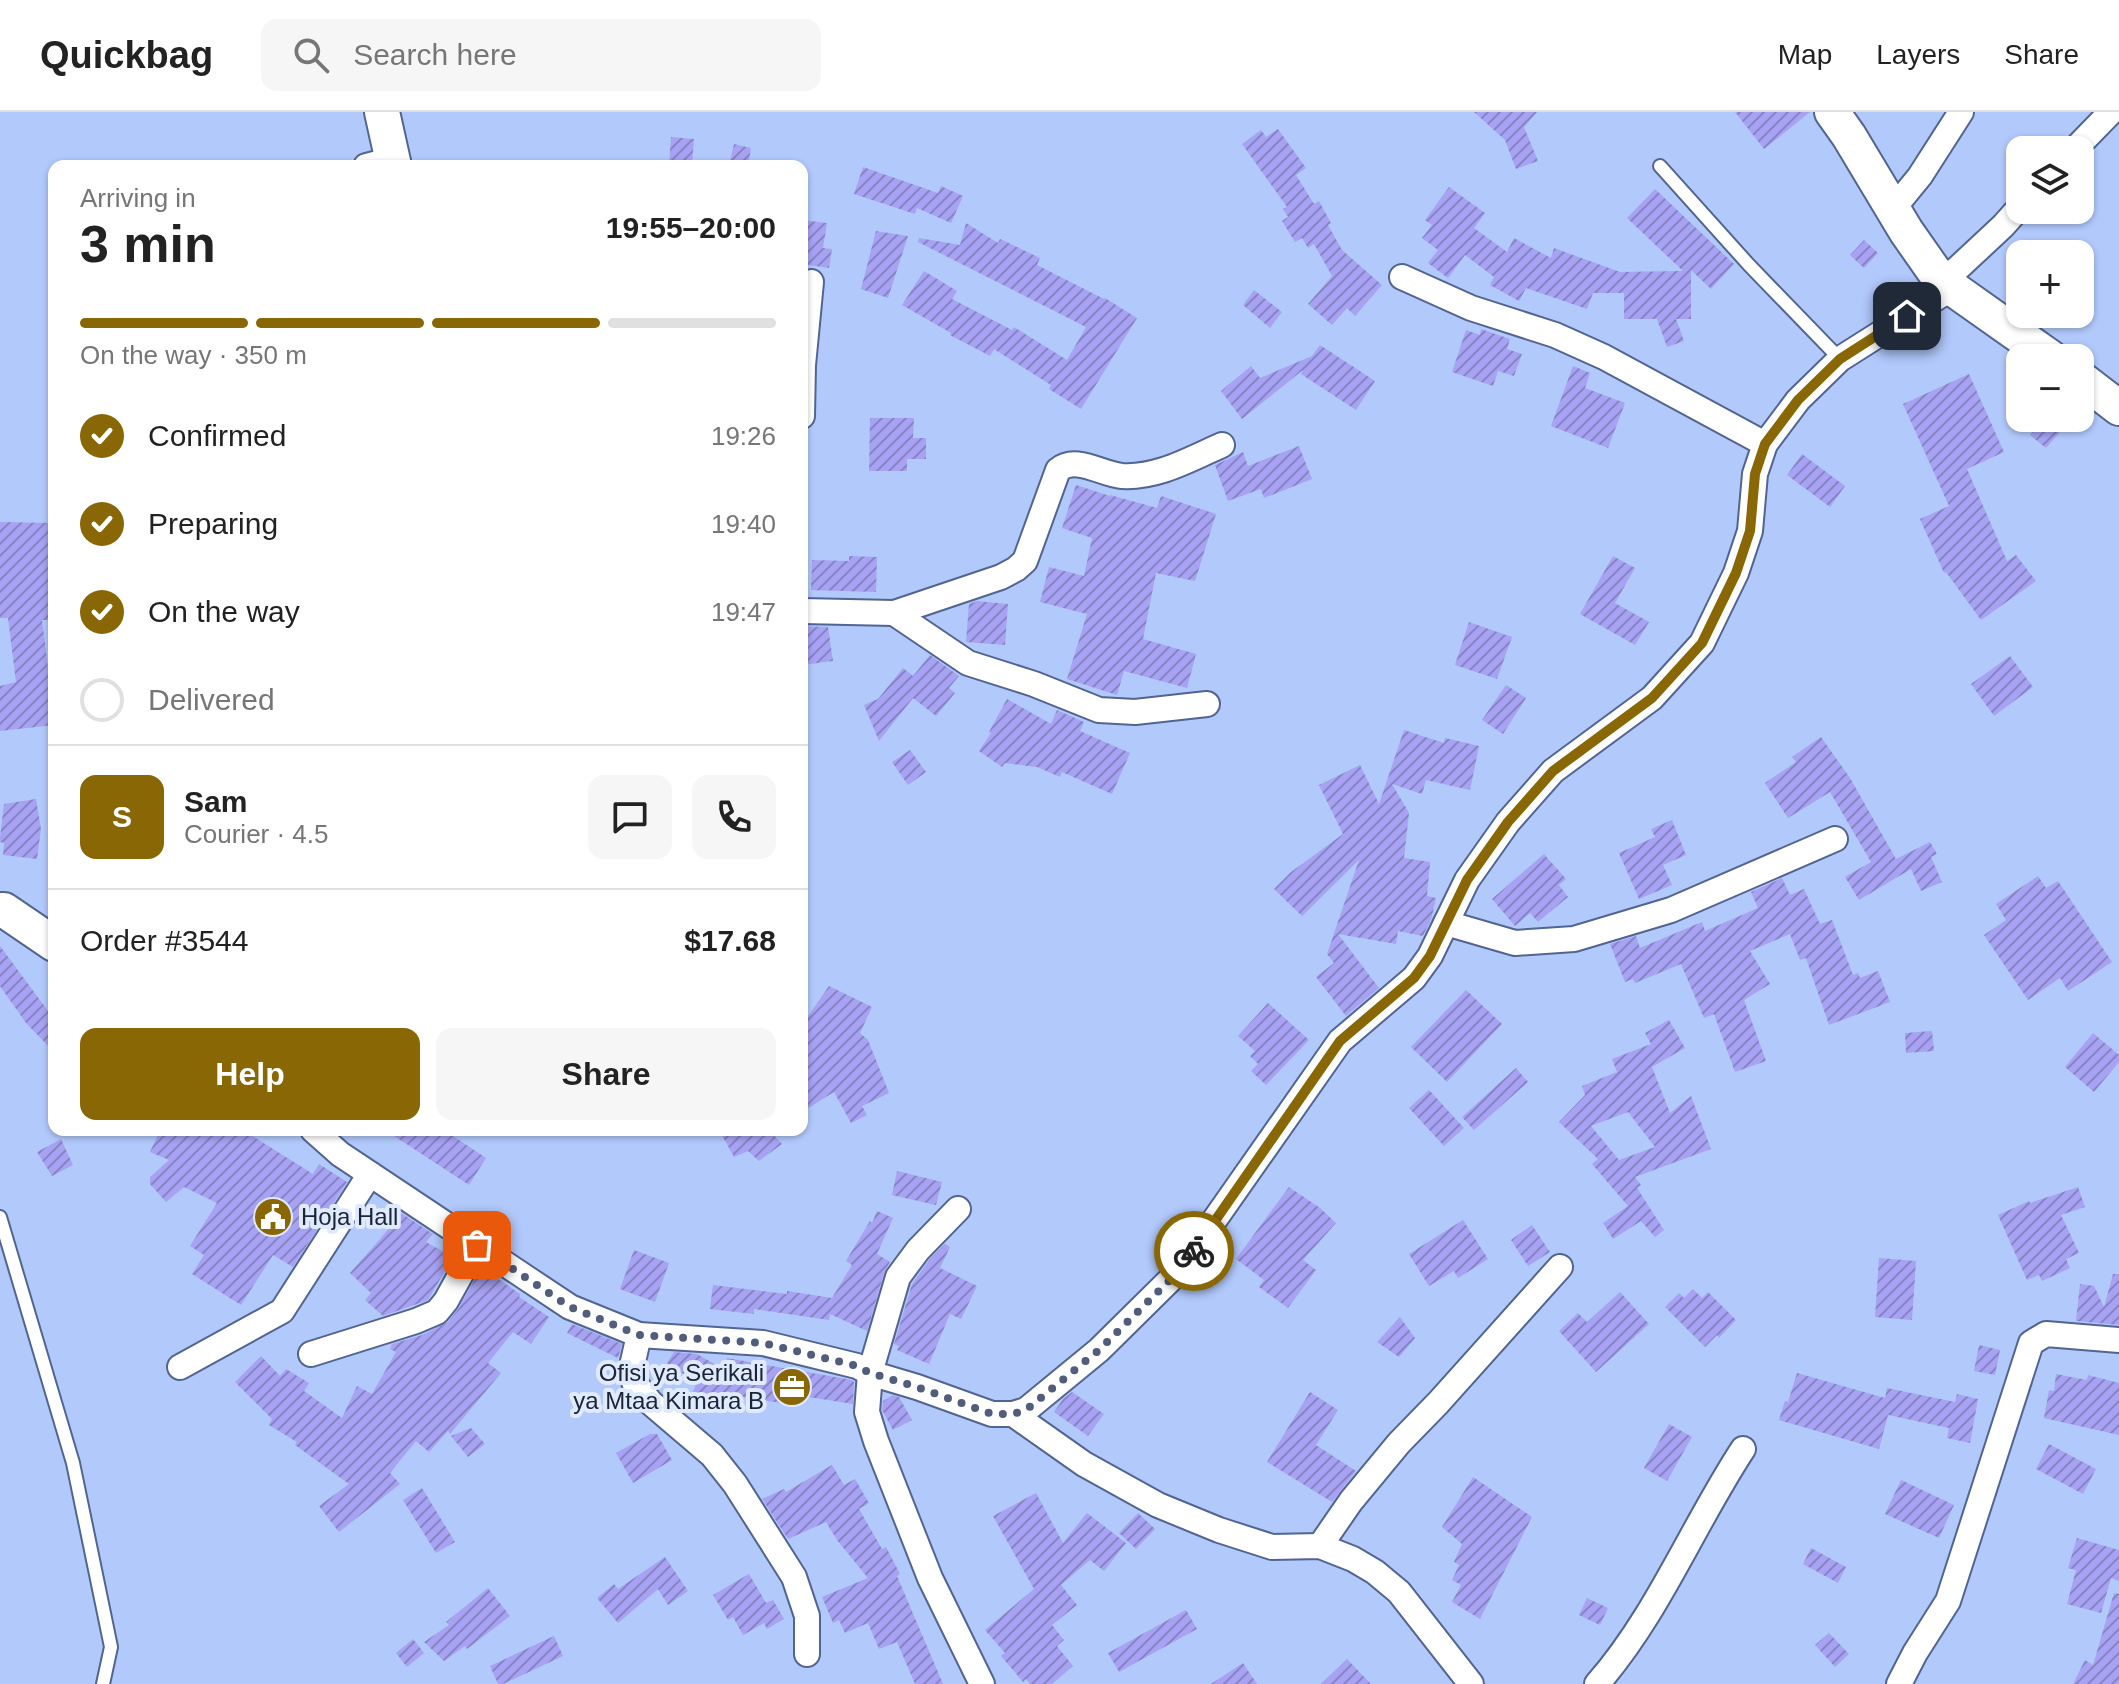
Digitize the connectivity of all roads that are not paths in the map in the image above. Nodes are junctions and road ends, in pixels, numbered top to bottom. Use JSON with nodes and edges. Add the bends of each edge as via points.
{"nodes":[{"id":1,"x":382,"y":112,"type":"edge"},
{"id":2,"x":1832,"y":112,"type":"edge"},
{"id":3,"x":1961,"y":112,"type":"edge"},
{"id":4,"x":2111,"y":112,"type":"edge"},
{"id":5,"x":2088,"y":136,"type":"edge"},
{"id":6,"x":385,"y":160,"type":"edge"},
{"id":7,"x":1660,"y":166,"type":"dead end"},
{"id":8,"x":1893,"y":209,"type":"junction"},
{"id":9,"x":2006,"y":223,"type":"edge"},
{"id":10,"x":1402,"y":277,"type":"dead end"},
{"id":11,"x":811,"y":282,"type":"dead end"},
{"id":12,"x":1948,"y":284,"type":"junction"},
{"id":13,"x":808,"y":313,"type":"edge"},
{"id":14,"x":2032,"y":344,"type":"edge"},
{"id":15,"x":1840,"y":359,"type":"junction"},
{"id":16,"x":2094,"y":389,"type":"edge"},
{"id":17,"x":2119,"y":408,"type":"edge"},
{"id":18,"x":1765,"y":444,"type":"junction"},
{"id":19,"x":1222,"y":445,"type":"dead end"},
{"id":20,"x":808,"y":611,"type":"edge"},
{"id":21,"x":894,"y":613,"type":"junction"},
{"id":22,"x":1207,"y":704,"type":"dead end"},
{"id":23,"x":1835,"y":839,"type":"dead end"},
{"id":24,"x":0,"y":910,"type":"edge"},
{"id":25,"x":1446,"y":923,"type":"junction"},
{"id":26,"x":48,"y":940,"type":"edge"},
{"id":27,"x":320,"y":1136,"type":"edge"},
{"id":28,"x":370,"y":1174,"type":"junction"},
{"id":29,"x":958,"y":1209,"type":"dead end"},
{"id":30,"x":0,"y":1217,"type":"edge"},
{"id":31,"x":477,"y":1245,"type":"junction"},
{"id":32,"x":1560,"y":1267,"type":"dead end"},
{"id":33,"x":639,"y":1335,"type":"junction"},
{"id":34,"x":2119,"y":1340,"type":"edge"},
{"id":35,"x":311,"y":1354,"type":"dead end"},
{"id":36,"x":180,"y":1367,"type":"dead end"},
{"id":37,"x":870,"y":1373,"type":"junction"},
{"id":38,"x":1013,"y":1414,"type":"junction"},
{"id":39,"x":1743,"y":1449,"type":"dead end"},
{"id":40,"x":1320,"y":1546,"type":"junction"},
{"id":41,"x":807,"y":1654,"type":"dead end"},
{"id":42,"x":103,"y":1684,"type":"edge"},
{"id":43,"x":982,"y":1684,"type":"edge"},
{"id":44,"x":1471,"y":1684,"type":"edge"},
{"id":45,"x":1597,"y":1684,"type":"edge"},
{"id":46,"x":1899,"y":1684,"type":"edge"}],
"edges":[{"from":1,"to":6,"type":"street"},
{"from":2,"to":8,"type":"street"},
{"from":3,"to":8,"type":"street"},
{"from":4,"to":5,"type":"street"},
{"from":7,"to":15,"type":"lane"},
{"from":8,"to":12,"type":"street"},
{"from":9,"to":12,"type":"street"},
{"from":10,"to":18,"type":"street","via":[[1604,357]]},
{"from":11,"to":13,"type":"street"},
{"from":12,"to":14,"type":"street"},
{"from":12,"to":15,"type":"street"},
{"from":15,"to":18,"type":"street","via":[[1798,400]]},
{"from":16,"to":17,"type":"street"},
{"from":18,"to":25,"type":"street","via":[[1755,474],[1750,531],[1702,643],[1652,698],[1553,771],[1467,880]]},
{"from":19,"to":21,"type":"street","via":[[1138,476],[1065,464],[1058,470],[1025,561],[1016,569]]},
{"from":20,"to":21,"type":"street"},
{"from":21,"to":22,"type":"street","via":[[968,663],[1099,710]]},
{"from":23,"to":25,"type":"street","via":[[1671,910],[1574,939],[1515,943]]},
{"from":24,"to":26,"type":"street"},
{"from":25,"to":38,"type":"street","via":[[1414,978],[1340,1041],[1178,1272],[1099,1350],[1026,1410]]},
{"from":27,"to":28,"type":"street"},
{"from":28,"to":31,"type":"street"},
{"from":28,"to":36,"type":"street","via":[[282,1311]]},
{"from":29,"to":37,"type":"street","via":[[898,1277]]},
{"from":30,"to":42,"type":"lane","via":[[73,1463],[111,1647]]},
{"from":31,"to":33,"type":"street","via":[[570,1307]]},
{"from":31,"to":35,"type":"street","via":[[437,1312]]},
{"from":32,"to":40,"type":"street","via":[[1399,1443]]},
{"from":33,"to":37,"type":"street","via":[[763,1343]]},
{"from":33,"to":41,"type":"street","via":[[634,1382],[712,1455],[735,1484],[794,1577],[807,1616]]},
{"from":34,"to":46,"type":"street","via":[[2046,1334],[2031,1343],[1948,1601]]},
{"from":37,"to":38,"type":"street","via":[[992,1414]]},
{"from":37,"to":43,"type":"street","via":[[867,1412],[876,1441],[930,1578]]},
{"from":38,"to":40,"type":"street","via":[[1084,1464],[1158,1505],[1272,1547]]},
{"from":39,"to":45,"type":"street","via":[[1635,1635]]},
{"from":40,"to":44,"type":"street","via":[[1353,1559],[1399,1592]]}]}
